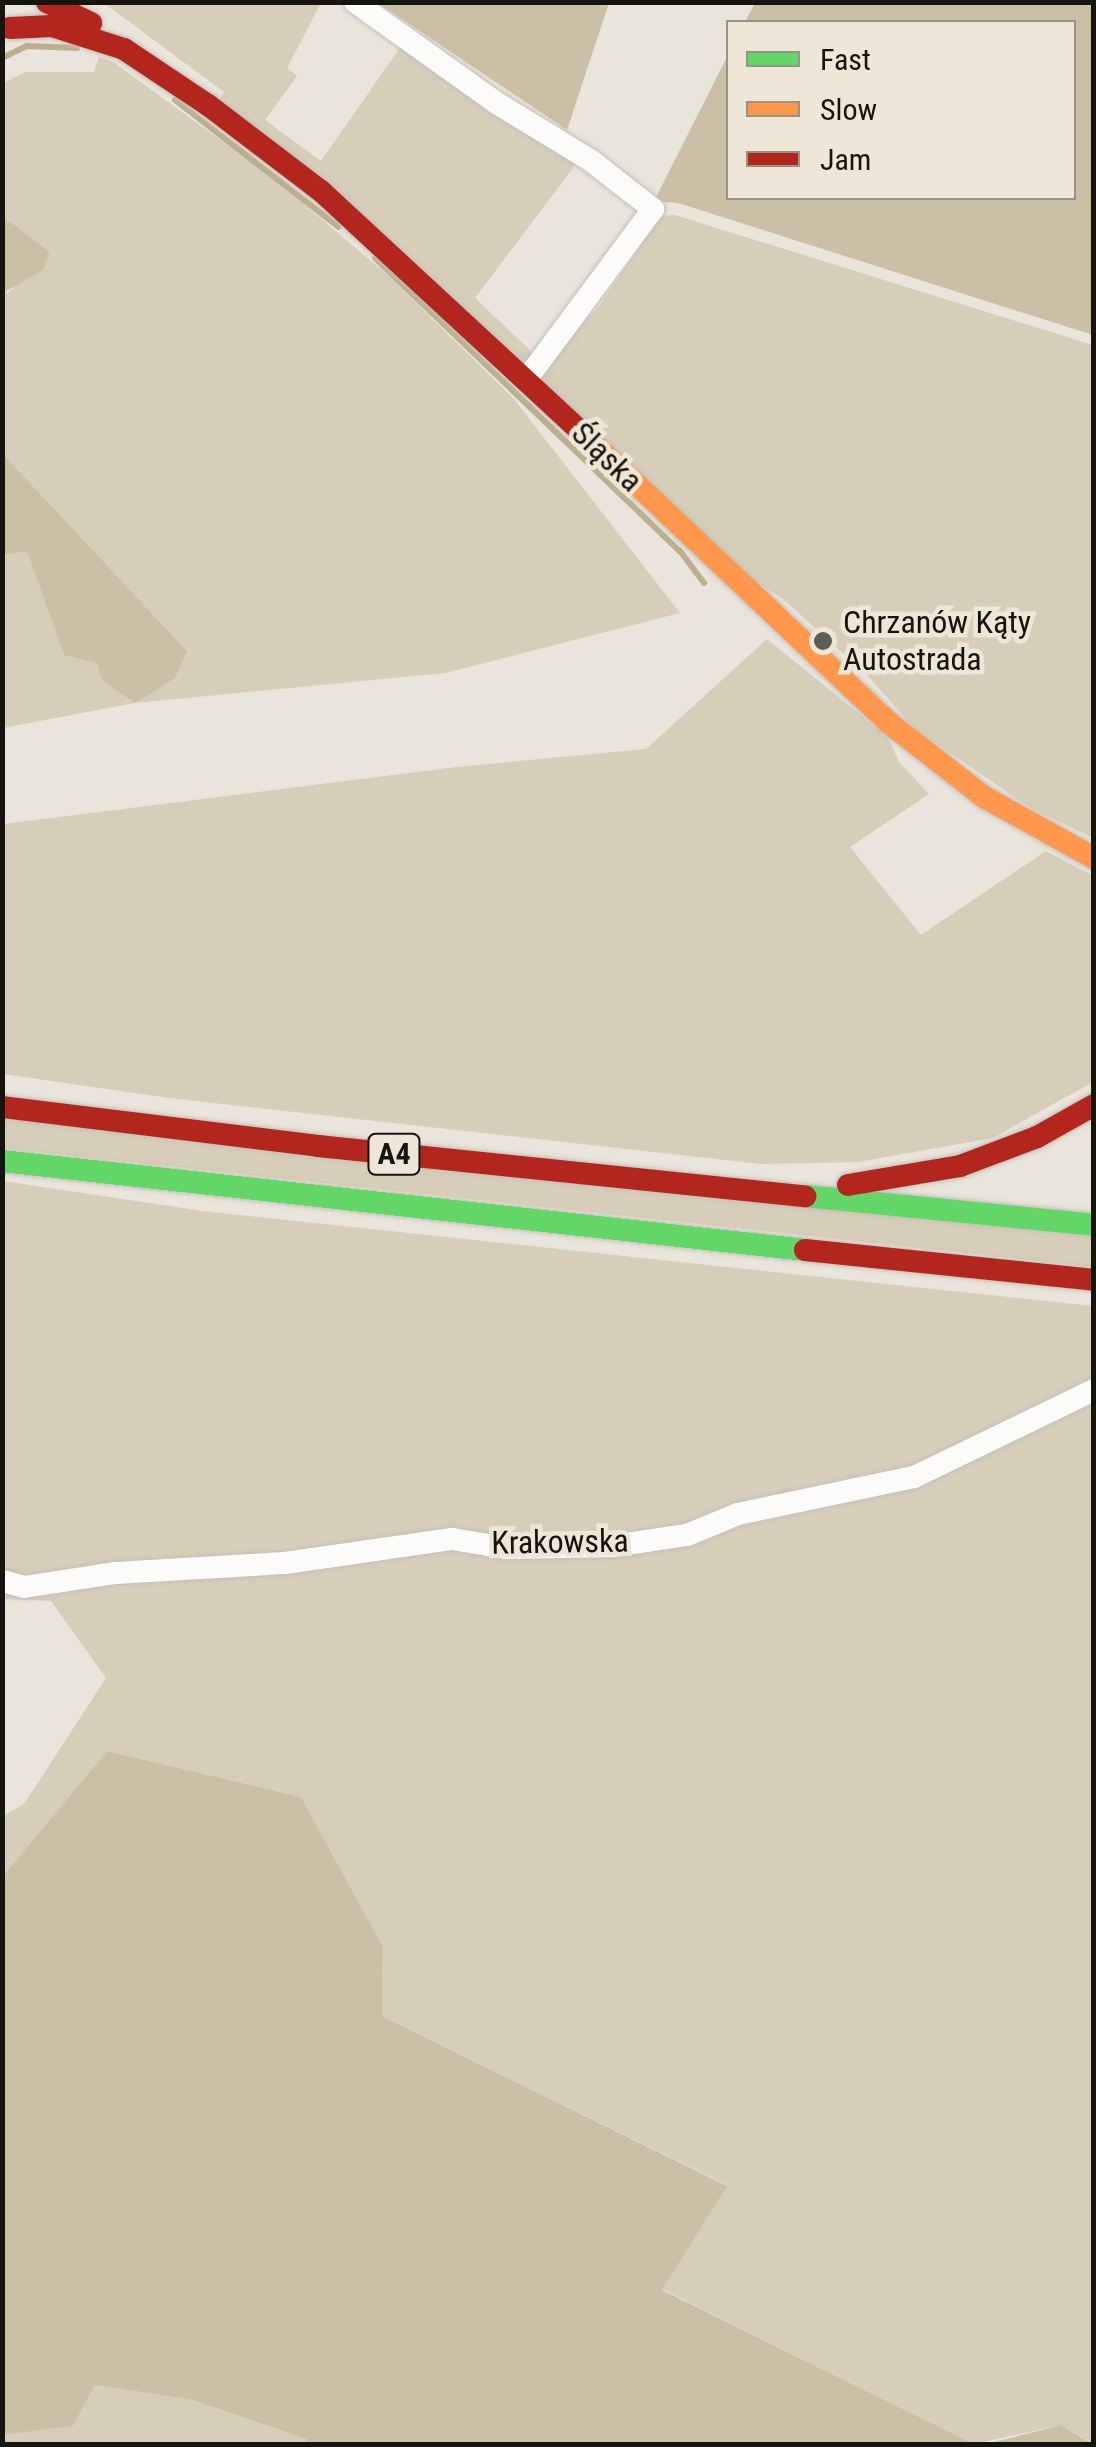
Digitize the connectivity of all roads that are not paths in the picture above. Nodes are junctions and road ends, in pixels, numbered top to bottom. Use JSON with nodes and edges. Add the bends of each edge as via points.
{"nodes":[{"id":1,"x":25,"y":2,"type":"edge"},
{"id":2,"x":47,"y":2,"type":"edge"},
{"id":3,"x":356,"y":2,"type":"edge"},
{"id":4,"x":6,"y":30,"type":"edge"},
{"id":5,"x":124,"y":49,"type":"junction"},
{"id":6,"x":526,"y":380,"type":"junction"},
{"id":7,"x":1094,"y":858,"type":"edge"},
{"id":8,"x":1094,"y":1105,"type":"edge"},
{"id":9,"x":2,"y":1107,"type":"edge"},
{"id":10,"x":2,"y":1162,"type":"edge"},
{"id":11,"x":786,"y":1194,"type":"junction"},
{"id":12,"x":1094,"y":1225,"type":"edge"},
{"id":13,"x":1094,"y":1280,"type":"edge"},
{"id":14,"x":1094,"y":1390,"type":"edge"},
{"id":15,"x":2,"y":1580,"type":"edge"}],
"edges":[{"from":1,"to":4,"type":"main road"},
{"from":2,"to":5,"type":"main road","name":"Śląska","via":[[112,35]]},
{"from":3,"to":6,"type":"street","via":[[653,210]]},
{"from":4,"to":5,"type":"main road","name":"Śląska","via":[[52,26]]},
{"from":5,"to":6,"type":"main road","name":"Śląska","via":[[320,191]]},
{"from":6,"to":7,"type":"main road","name":"Śląska","via":[[888,722],[984,797]]},
{"from":8,"to":11,"type":"main road","via":[[1037,1137],[960,1166]]},
{"from":9,"to":11,"type":"main road","number":"A4"},
{"from":10,"to":13,"type":"main road","number":"A4"},
{"from":11,"to":12,"type":"main road","number":"A4"},
{"from":14,"to":15,"type":"street","name":"Krakowska","via":[[914,1477],[738,1514],[687,1535],[613,1546],[525,1548],[452,1540],[284,1564],[116,1573],[24,1588]]}]}
